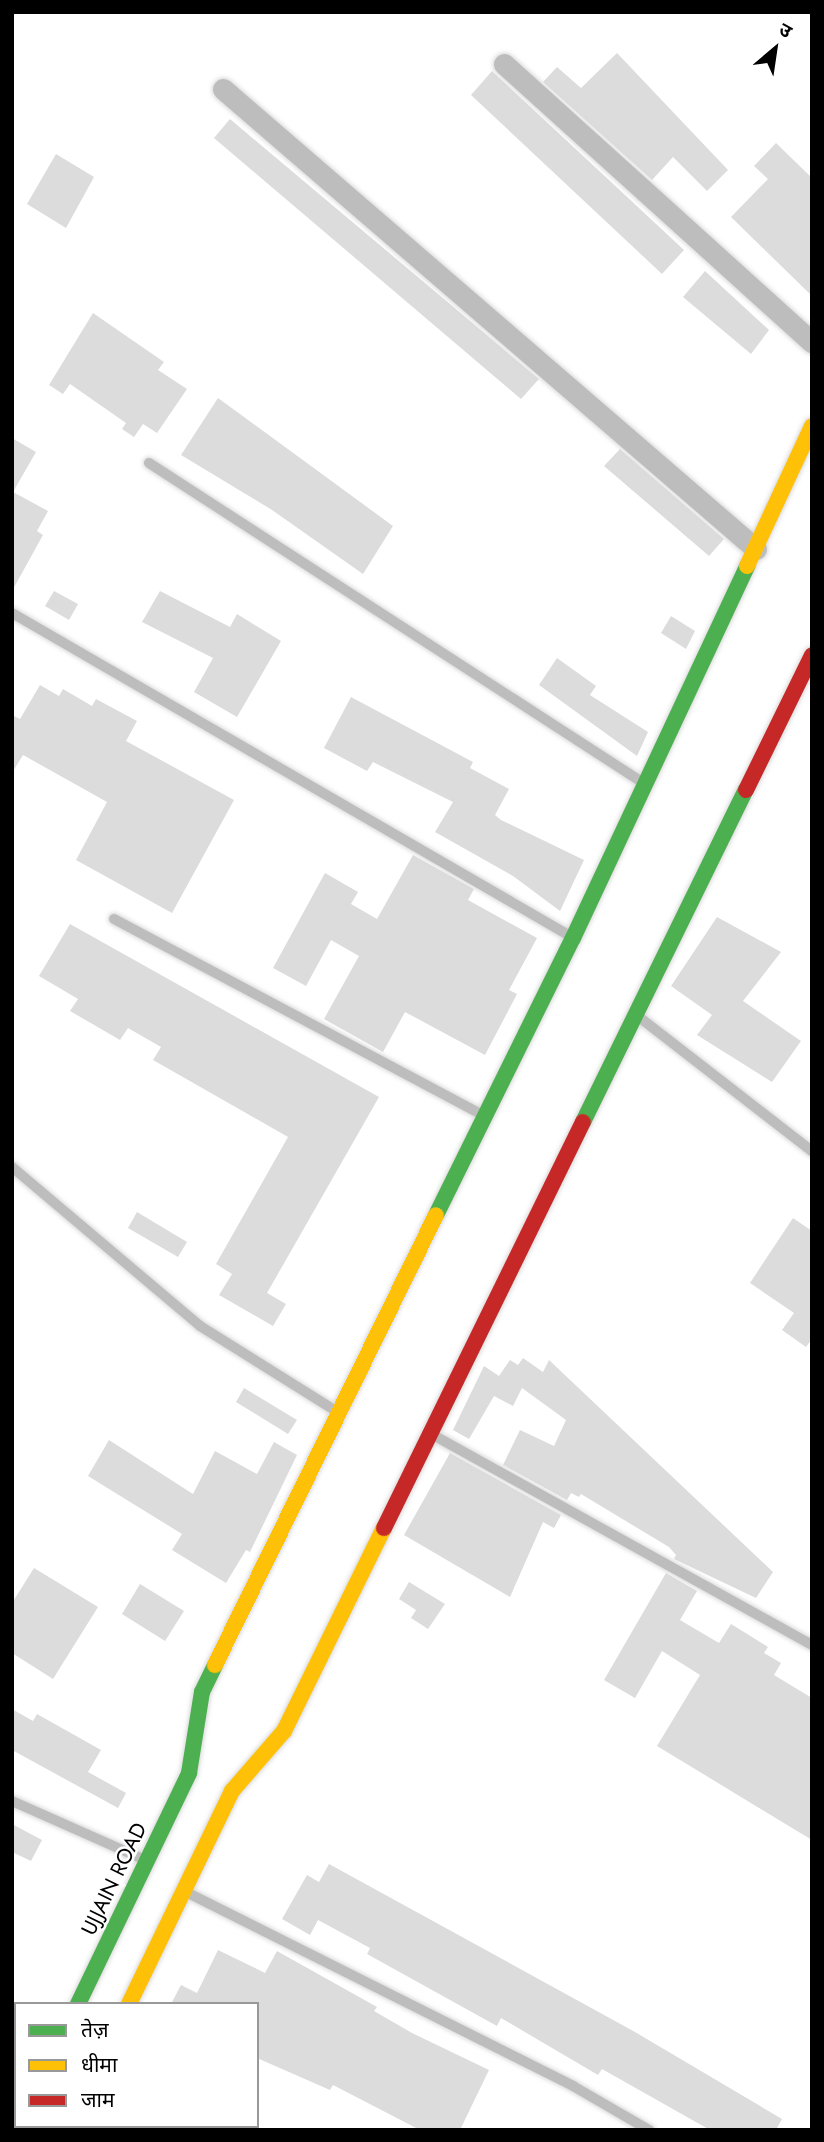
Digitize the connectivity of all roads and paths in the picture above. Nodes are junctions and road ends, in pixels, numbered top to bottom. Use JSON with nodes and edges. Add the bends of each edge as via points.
{"nodes":[{"id":1,"x":504,"y":64,"type":"dead end"},
{"id":2,"x":223,"y":89,"type":"dead end"},
{"id":3,"x":812,"y":342,"type":"edge"},
{"id":4,"x":812,"y":426,"type":"edge"},
{"id":5,"x":149,"y":463,"type":"dead end"},
{"id":6,"x":756,"y":549,"type":"junction"},
{"id":7,"x":12,"y":612,"type":"edge"},
{"id":8,"x":812,"y":655,"type":"edge"},
{"id":9,"x":645,"y":784,"type":"junction"},
{"id":10,"x":114,"y":919,"type":"dead end"},
{"id":11,"x":573,"y":937,"type":"junction"},
{"id":12,"x":637,"y":1016,"type":"junction"},
{"id":13,"x":484,"y":1116,"type":"junction"},
{"id":14,"x":812,"y":1151,"type":"edge"},
{"id":15,"x":12,"y":1167,"type":"edge"},
{"id":16,"x":339,"y":1413,"type":"junction"},
{"id":17,"x":432,"y":1434,"type":"junction"},
{"id":18,"x":812,"y":1645,"type":"edge"},
{"id":19,"x":12,"y":1801,"type":"edge"},
{"id":20,"x":146,"y":1861,"type":"junction"},
{"id":21,"x":184,"y":1891,"type":"junction"},
{"id":22,"x":79,"y":2002,"type":"edge"},
{"id":23,"x":130,"y":2002,"type":"edge"},
{"id":24,"x":649,"y":2130,"type":"edge"}],
"edges":[{"from":1,"to":3,"type":"street"},
{"from":2,"to":6,"type":"street"},
{"from":4,"to":6,"type":"main road","name":"UJJAIN ROAD"},
{"from":5,"to":9,"type":"lane"},
{"from":6,"to":9,"type":"main road","name":"UJJAIN ROAD"},
{"from":7,"to":11,"type":"lane"},
{"from":8,"to":12,"type":"main road"},
{"from":9,"to":11,"type":"main road","name":"UJJAIN ROAD"},
{"from":10,"to":13,"type":"lane"},
{"from":11,"to":13,"type":"main road","name":"UJJAIN ROAD"},
{"from":12,"to":14,"type":"lane"},
{"from":12,"to":17,"type":"main road"},
{"from":13,"to":16,"type":"main road","name":"UJJAIN ROAD"},
{"from":15,"to":16,"type":"lane","via":[[221,1342]]},
{"from":16,"to":20,"type":"main road","name":"UJJAIN ROAD","via":[[202,1692],[189,1773]]},
{"from":17,"to":18,"type":"lane"},
{"from":17,"to":21,"type":"main road","via":[[284,1731],[232,1791]]},
{"from":19,"to":20,"type":"lane"},
{"from":20,"to":22,"type":"main road","name":"UJJAIN ROAD"},
{"from":21,"to":23,"type":"main road"},
{"from":21,"to":24,"type":"lane","via":[[573,2086]]}]}
